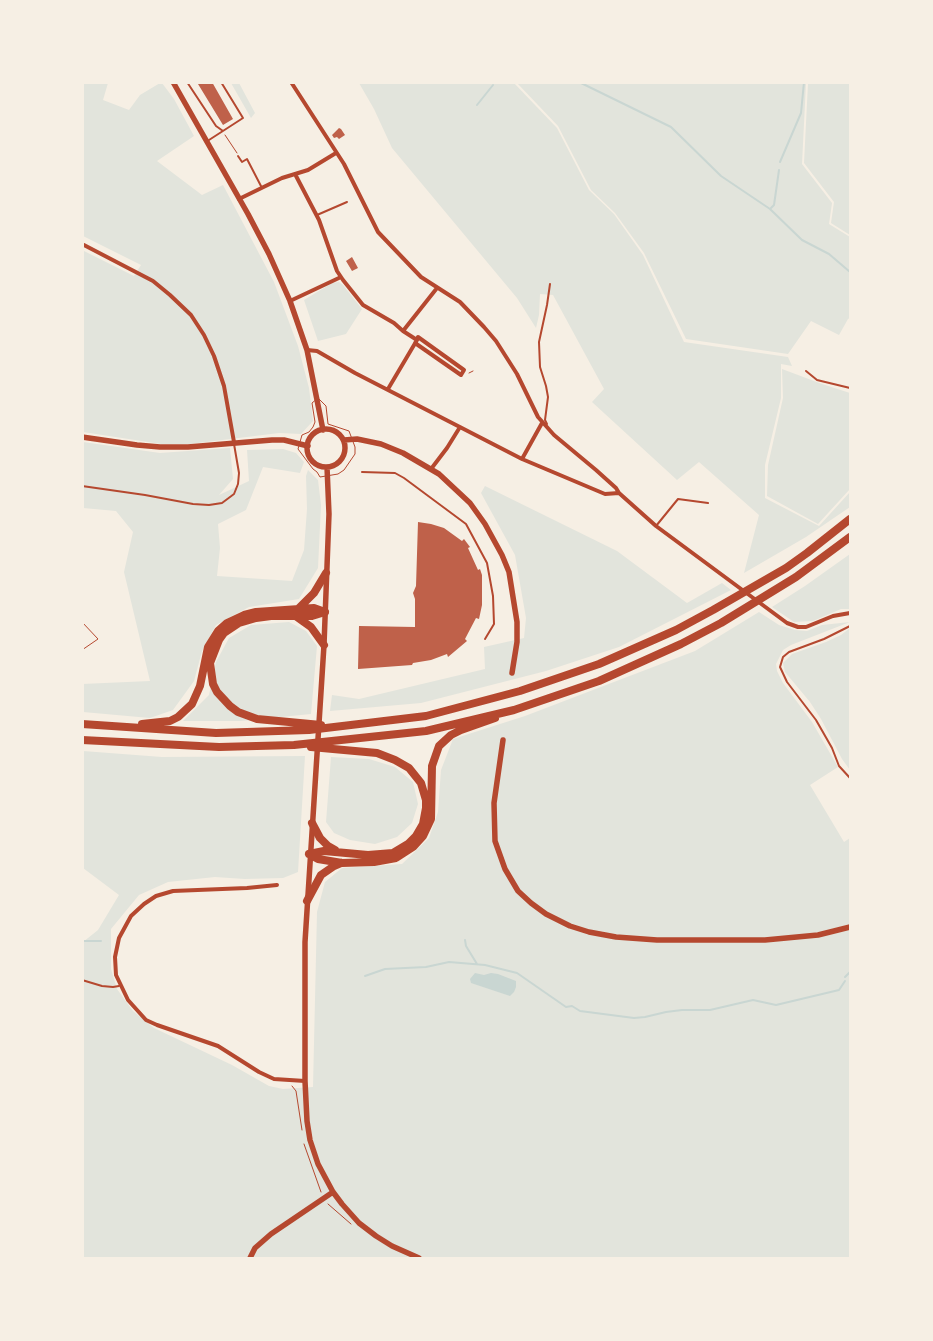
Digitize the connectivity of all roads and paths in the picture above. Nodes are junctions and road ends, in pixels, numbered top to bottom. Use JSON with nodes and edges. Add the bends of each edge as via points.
{"nodes":[{"id":1,"x":173,"y":82,"type":"edge"},
{"id":2,"x":187,"y":82,"type":"edge"},
{"id":3,"x":221,"y":82,"type":"edge"},
{"id":4,"x":291,"y":82,"type":"edge"},
{"id":5,"x":223,"y":131,"type":"junction"},
{"id":6,"x":207,"y":141,"type":"junction"},
{"id":7,"x":336,"y":153,"type":"junction"},
{"id":8,"x":238,"y":156,"type":"joint"},
{"id":9,"x":295,"y":174,"type":"junction"},
{"id":10,"x":262,"y":188,"type":"junction"},
{"id":11,"x":239,"y":199,"type":"junction"},
{"id":12,"x":347,"y":202,"type":"dead end"},
{"id":13,"x":317,"y":215,"type":"junction"},
{"id":14,"x":82,"y":244,"type":"edge"},
{"id":15,"x":341,"y":277,"type":"junction"},
{"id":16,"x":550,"y":284,"type":"dead end"},
{"id":17,"x":437,"y":288,"type":"junction"},
{"id":18,"x":290,"y":301,"type":"junction"},
{"id":19,"x":403,"y":331,"type":"junction"},
{"id":20,"x":416,"y":341,"type":"junction"},
{"id":21,"x":307,"y":350,"type":"junction"},
{"id":22,"x":806,"y":372,"type":"dead end"},
{"id":23,"x":850,"y":388,"type":"edge"},
{"id":24,"x":388,"y":389,"type":"junction"},
{"id":25,"x":318,"y":398,"type":"junction"},
{"id":26,"x":542,"y":423,"type":"junction"},
{"id":27,"x":460,"y":427,"type":"junction"},
{"id":28,"x":547,"y":427,"type":"junction"},
{"id":29,"x":323,"y":430,"type":"junction"},
{"id":30,"x":82,"y":437,"type":"edge"},
{"id":31,"x":344,"y":440,"type":"junction"},
{"id":32,"x":234,"y":442,"type":"junction"},
{"id":33,"x":299,"y":444,"type":"junction"},
{"id":34,"x":308,"y":446,"type":"junction"},
{"id":35,"x":522,"y":459,"type":"junction"},
{"id":36,"x":327,"y":467,"type":"junction"},
{"id":37,"x":431,"y":468,"type":"junction"},
{"id":38,"x":362,"y":472,"type":"dead end"},
{"id":39,"x":82,"y":486,"type":"edge"},
{"id":40,"x":620,"y":493,"type":"junction"},
{"id":41,"x":708,"y":503,"type":"dead end"},
{"id":42,"x":850,"y":518,"type":"edge"},
{"id":43,"x":656,"y":526,"type":"junction"},
{"id":44,"x":850,"y":537,"type":"edge"},
{"id":45,"x":326,"y":573,"type":"junction"},
{"id":46,"x":299,"y":608,"type":"junction"},
{"id":47,"x":325,"y":612,"type":"junction"},
{"id":48,"x":850,"y":613,"type":"edge"},
{"id":49,"x":297,"y":617,"type":"junction"},
{"id":50,"x":82,"y":622,"type":"edge"},
{"id":51,"x":850,"y":626,"type":"edge"},
{"id":52,"x":485,"y":639,"type":"dead end"},
{"id":53,"x":324,"y":645,"type":"junction"},
{"id":54,"x":82,"y":650,"type":"edge"},
{"id":55,"x":512,"y":673,"type":"dead end"},
{"id":56,"x":514,"y":710,"type":"junction"},
{"id":57,"x":82,"y":724,"type":"edge"},
{"id":58,"x":110,"y":726,"type":"junction"},
{"id":59,"x":309,"y":727,"type":"junction"},
{"id":60,"x":82,"y":740,"type":"edge"},
{"id":61,"x":503,"y":740,"type":"dead end"},
{"id":62,"x":324,"y":746,"type":"junction"},
{"id":63,"x":850,"y":778,"type":"edge"},
{"id":64,"x":312,"y":824,"type":"junction"},
{"id":65,"x":339,"y":852,"type":"junction"},
{"id":66,"x":309,"y":854,"type":"junction"},
{"id":67,"x":342,"y":863,"type":"junction"},
{"id":68,"x":276,"y":885,"type":"dead end"},
{"id":69,"x":307,"y":901,"type":"junction"},
{"id":70,"x":850,"y":927,"type":"edge"},
{"id":71,"x":82,"y":980,"type":"edge"},
{"id":72,"x":119,"y":986,"type":"junction"},
{"id":73,"x":304,"y":1081,"type":"junction"},
{"id":74,"x":332,"y":1192,"type":"junction"},
{"id":75,"x":250,"y":1258,"type":"edge"},
{"id":76,"x":419,"y":1258,"type":"edge"}],
"edges":[{"from":1,"to":6,"type":"main road"},
{"from":2,"to":5,"type":"lane","via":[[216,126]]},
{"from":3,"to":5,"type":"lane","via":[[243,118]]},
{"from":4,"to":7,"type":"street"},
{"from":5,"to":6,"type":"lane"},
{"from":5,"to":8,"type":"path"},
{"from":6,"to":11,"type":"main road"},
{"from":7,"to":9,"type":"street"},
{"from":7,"to":17,"type":"street","via":[[378,232]]},
{"from":8,"to":10,"type":"lane","via":[[242,162],[247,159]]},
{"from":9,"to":10,"type":"street"},
{"from":9,"to":13,"type":"street"},
{"from":10,"to":11,"type":"street"},
{"from":11,"to":18,"type":"main road"},
{"from":12,"to":13,"type":"lane"},
{"from":13,"to":15,"type":"street"},
{"from":14,"to":32,"type":"street","via":[[153,281],[191,316],[214,356],[224,386]]},
{"from":15,"to":18,"type":"street"},
{"from":15,"to":19,"type":"street","via":[[363,305]]},
{"from":16,"to":28,"type":"lane","via":[[539,342],[540,367],[548,397]]},
{"from":17,"to":19,"type":"street"},
{"from":17,"to":26,"type":"street","via":[[460,302],[496,341]]},
{"from":18,"to":21,"type":"main road"},
{"from":19,"to":20,"type":"street"},
{"from":20,"to":20,"type":"street","via":[[418,338],[464,370],[461,375]]},
{"from":20,"to":24,"type":"street"},
{"from":21,"to":24,"type":"street","via":[[317,350]]},
{"from":21,"to":25,"type":"main road"},
{"from":22,"to":23,"type":"lane","via":[[825,383]]},
{"from":24,"to":27,"type":"street"},
{"from":25,"to":29,"type":"main road"},
{"from":25,"to":33,"type":"path","via":[[312,403],[313,427],[302,435]]},
{"from":26,"to":28,"type":"street"},
{"from":26,"to":35,"type":"street"},
{"from":27,"to":35,"type":"street"},
{"from":27,"to":37,"type":"street"},
{"from":28,"to":40,"type":"street"},
{"from":29,"to":31,"type":"main road","via":[[330,429]]},
{"from":29,"to":34,"type":"main road","via":[[313,435]]},
{"from":30,"to":32,"type":"main road","via":[[160,447]]},
{"from":31,"to":36,"type":"main road","via":[[342,459]]},
{"from":31,"to":37,"type":"main road","via":[[381,444]]},
{"from":32,"to":33,"type":"main road","via":[[272,440]]},
{"from":32,"to":39,"type":"lane","via":[[238,484],[234,494],[222,503],[193,504]]},
{"from":33,"to":34,"type":"main road"},
{"from":34,"to":36,"type":"main road","via":[[312,460]]},
{"from":35,"to":40,"type":"street","via":[[605,494]]},
{"from":36,"to":45,"type":"main road"},
{"from":37,"to":55,"type":"main road","via":[[470,503],[507,565],[517,622]]},
{"from":38,"to":52,"type":"lane","via":[[395,473],[466,524],[487,563],[494,596],[494,624]]},
{"from":40,"to":43,"type":"street"},
{"from":41,"to":43,"type":"lane","via":[[678,499]]},
{"from":42,"to":59,"type":"highway","via":[[786,568],[661,637],[599,664],[520,691],[426,716]]},
{"from":43,"to":48,"type":"street","via":[[787,623],[798,627]]},
{"from":44,"to":56,"type":"highway","via":[[796,577],[681,644],[599,681]]},
{"from":45,"to":46,"type":"highway","via":[[314,593]]},
{"from":45,"to":47,"type":"main road"},
{"from":46,"to":47,"type":"highway"},
{"from":46,"to":58,"type":"highway","via":[[244,615],[218,631],[208,648],[196,696],[178,717],[161,723]]},
{"from":47,"to":49,"type":"highway"},
{"from":47,"to":53,"type":"main road"},
{"from":49,"to":53,"type":"highway","via":[[311,627]]},
{"from":49,"to":59,"type":"highway","via":[[256,618],[230,628],[215,647],[210,663],[211,674],[217,692],[238,712],[258,719]]},
{"from":50,"to":54,"type":"path","via":[[98,639]]},
{"from":51,"to":63,"type":"lane","via":[[789,652],[783,657],[780,667],[787,682],[816,720],[839,766]]},
{"from":53,"to":64,"type":"main road"},
{"from":56,"to":62,"type":"highway","via":[[426,731]]},
{"from":56,"to":67,"type":"highway","via":[[461,730],[440,746],[432,766],[431,819],[424,836],[413,847],[388,860]]},
{"from":57,"to":58,"type":"highway"},
{"from":58,"to":59,"type":"highway","via":[[216,733]]},
{"from":60,"to":62,"type":"highway","via":[[219,747]]},
{"from":61,"to":70,"type":"main road","via":[[494,803],[496,840],[505,869],[518,891],[546,914],[589,932],[657,940],[765,940],[818,935]]},
{"from":62,"to":65,"type":"highway","via":[[377,753],[396,760],[415,774],[426,800],[420,830],[401,849],[378,855]]},
{"from":64,"to":65,"type":"highway","via":[[320,838]]},
{"from":64,"to":66,"type":"main road"},
{"from":65,"to":66,"type":"highway"},
{"from":66,"to":67,"type":"highway"},
{"from":66,"to":69,"type":"main road"},
{"from":67,"to":69,"type":"highway","via":[[321,875]]},
{"from":68,"to":72,"type":"street","via":[[173,891],[156,896],[131,916],[119,938],[115,957]]},
{"from":69,"to":73,"type":"main road"},
{"from":71,"to":72,"type":"lane","via":[[102,986]]},
{"from":72,"to":73,"type":"street","via":[[146,1020],[218,1046],[274,1079]]},
{"from":73,"to":74,"type":"main road","via":[[310,1140]]},
{"from":74,"to":75,"type":"main road","via":[[271,1234],[255,1248]]},
{"from":74,"to":76,"type":"main road","via":[[368,1230]]}]}
